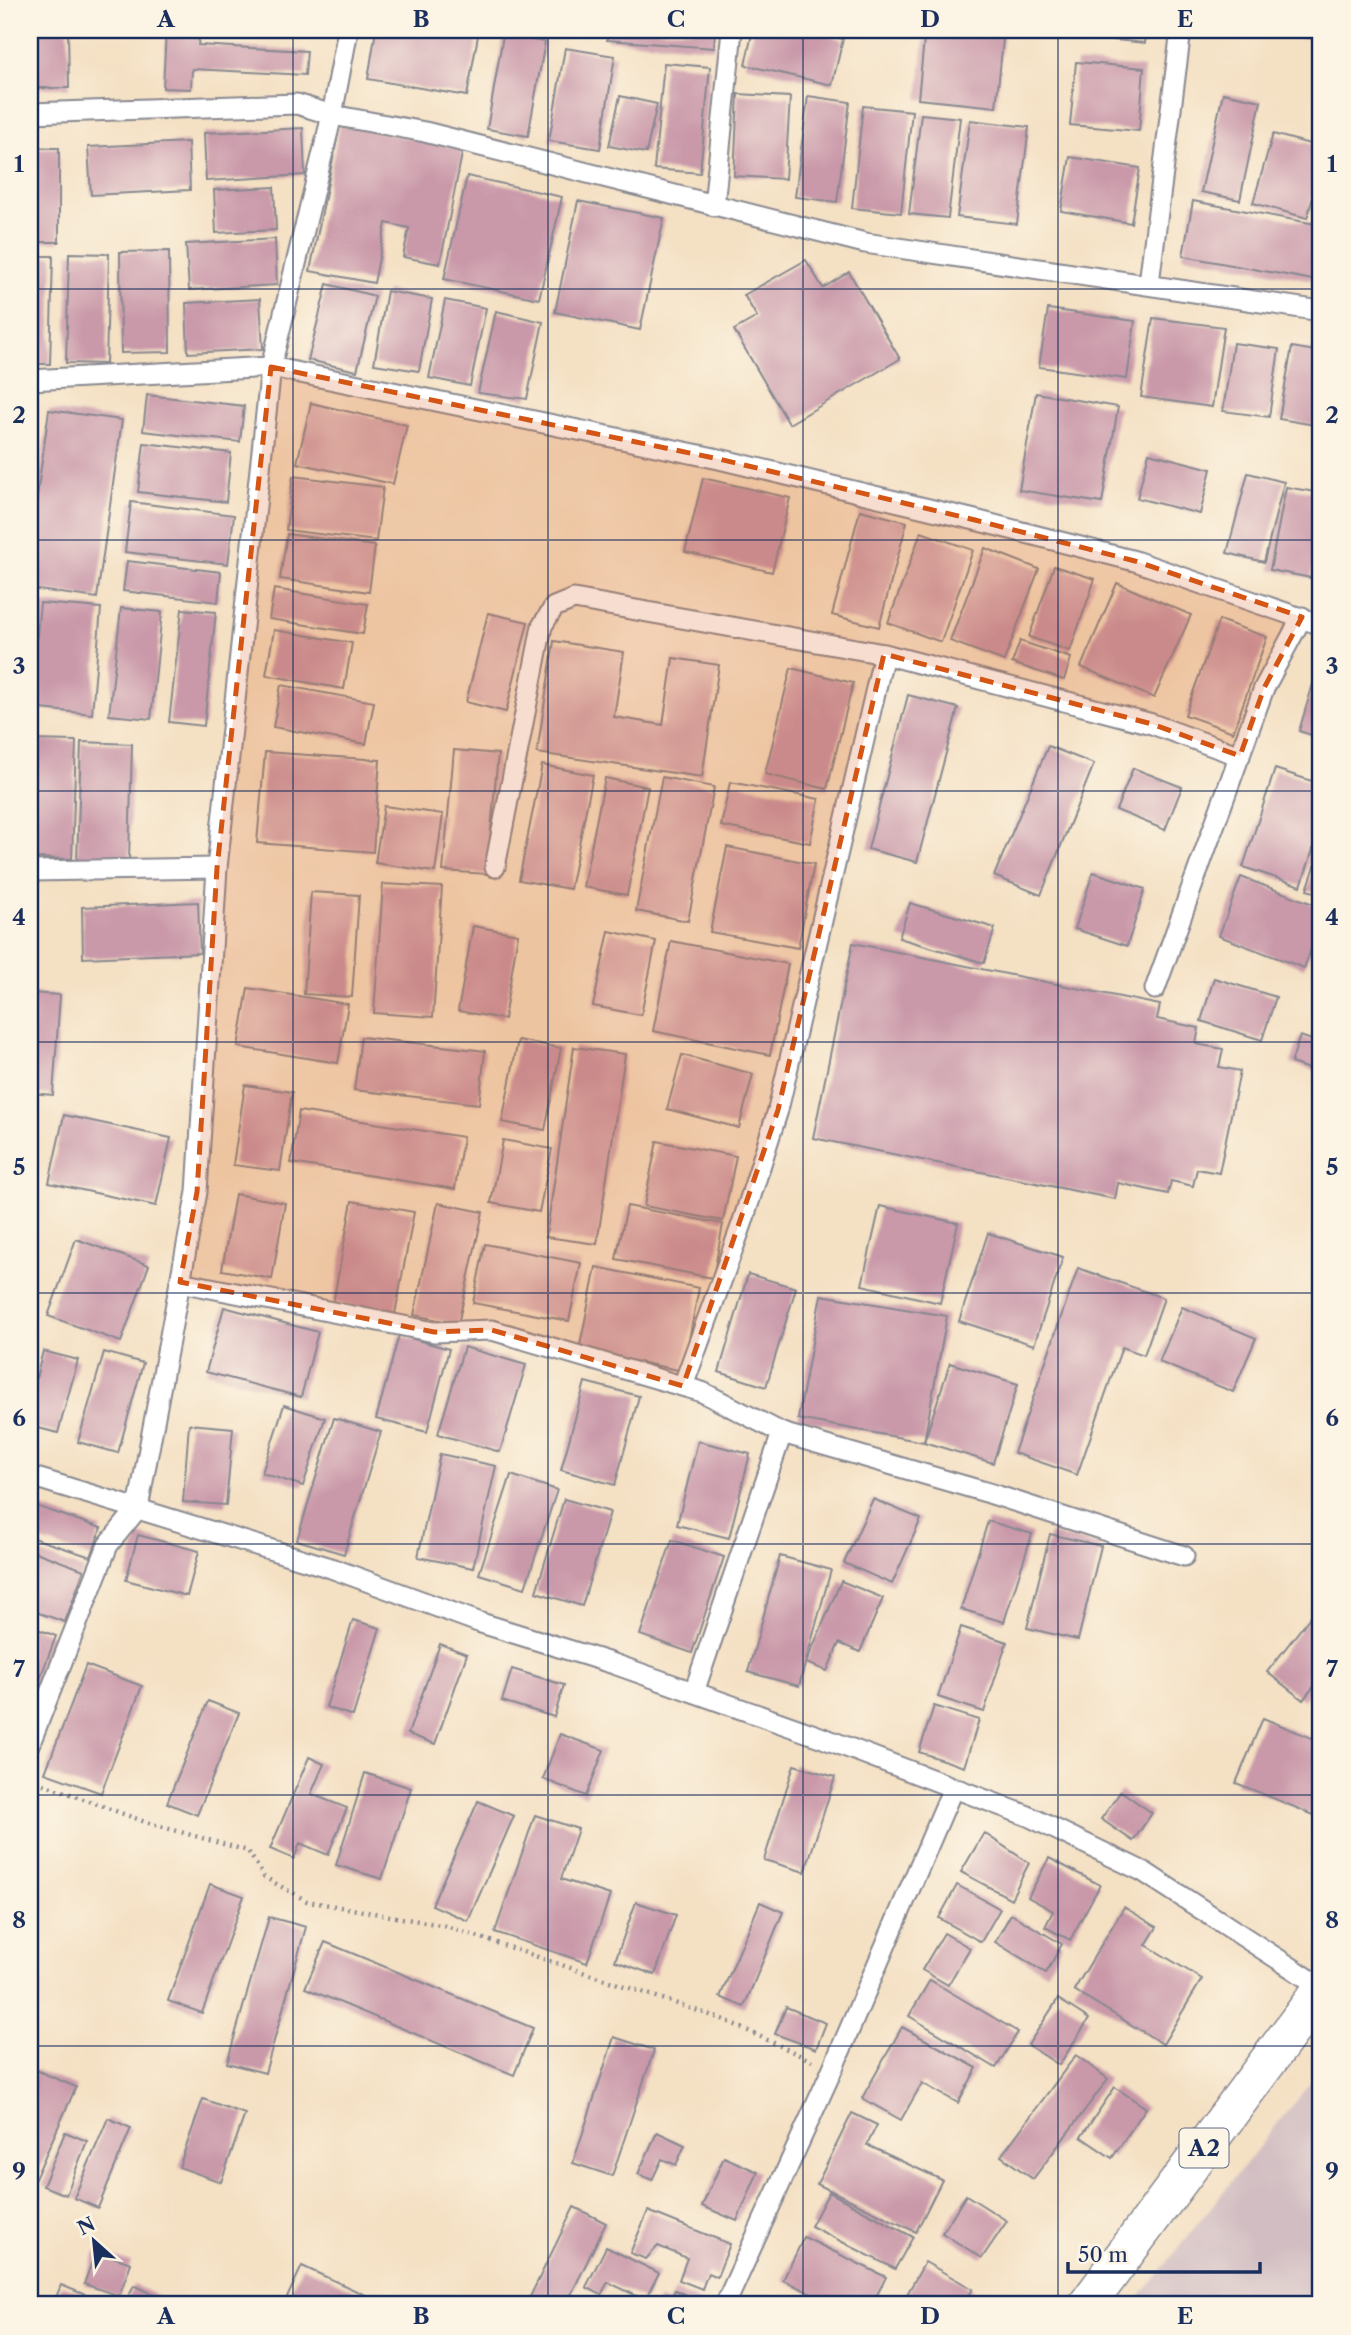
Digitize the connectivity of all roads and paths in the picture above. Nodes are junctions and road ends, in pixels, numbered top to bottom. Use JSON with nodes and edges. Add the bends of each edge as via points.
{"nodes":[{"id":1,"x":348,"y":30,"type":"edge"},
{"id":2,"x":732,"y":30,"type":"edge"},
{"id":3,"x":1181,"y":30,"type":"edge"},
{"id":4,"x":30,"y":113,"type":"edge"},
{"id":5,"x":332,"y":115,"type":"junction"},
{"id":6,"x":714,"y":206,"type":"junction"},
{"id":7,"x":1149,"y":283,"type":"junction"},
{"id":8,"x":1321,"y":310,"type":"edge"},
{"id":9,"x":271,"y":367,"type":"junction"},
{"id":10,"x":30,"y":380,"type":"edge"},
{"id":11,"x":1302,"y":617,"type":"junction"},
{"id":12,"x":1321,"y":625,"type":"edge"},
{"id":13,"x":884,"y":654,"type":"junction"},
{"id":14,"x":1240,"y":756,"type":"junction"},
{"id":15,"x":495,"y":867,"type":"dead end"},
{"id":16,"x":217,"y":868,"type":"junction"},
{"id":17,"x":30,"y":871,"type":"edge"},
{"id":18,"x":1155,"y":989,"type":"dead end"},
{"id":19,"x":180,"y":1282,"type":"junction"},
{"id":20,"x":683,"y":1387,"type":"junction"},
{"id":21,"x":782,"y":1433,"type":"junction"},
{"id":22,"x":30,"y":1476,"type":"edge"},
{"id":23,"x":138,"y":1508,"type":"junction"},
{"id":24,"x":1184,"y":1556,"type":"dead end"},
{"id":25,"x":694,"y":1692,"type":"junction"},
{"id":26,"x":30,"y":1743,"type":"edge"},
{"id":27,"x":30,"y":1779,"type":"edge"},
{"id":28,"x":953,"y":1788,"type":"junction"},
{"id":29,"x":1321,"y":1988,"type":"edge"},
{"id":30,"x":832,"y":2070,"type":"junction"},
{"id":31,"x":725,"y":2305,"type":"edge"},
{"id":32,"x":1087,"y":2305,"type":"edge"}],
"edges":[{"from":1,"to":5,"type":"street"},
{"from":2,"to":6,"type":"street"},
{"from":3,"to":7,"type":"street"},
{"from":4,"to":5,"type":"street","via":[[297,104]]},
{"from":5,"to":6,"type":"street","via":[[425,132]]},
{"from":5,"to":9,"type":"street"},
{"from":6,"to":7,"type":"street","via":[[865,243]]},
{"from":7,"to":8,"type":"street"},
{"from":9,"to":10,"type":"street"},
{"from":9,"to":11,"type":"street","via":[[719,459],[961,517],[1135,561]]},
{"from":9,"to":16,"type":"street"},
{"from":11,"to":12,"type":"street"},
{"from":11,"to":14,"type":"street","via":[[1264,688]]},
{"from":13,"to":14,"type":"street","via":[[1153,724]]},
{"from":13,"to":15,"type":"street","via":[[574,599],[554,607],[542,626]]},
{"from":13,"to":20,"type":"street","via":[[778,1110]]},
{"from":14,"to":18,"type":"street"},
{"from":16,"to":17,"type":"street"},
{"from":16,"to":19,"type":"street","via":[[197,1192]]},
{"from":19,"to":20,"type":"street","via":[[434,1332],[492,1330]]},
{"from":19,"to":23,"type":"street"},
{"from":20,"to":21,"type":"street"},
{"from":21,"to":24,"type":"street"},
{"from":21,"to":25,"type":"street"},
{"from":22,"to":23,"type":"street"},
{"from":23,"to":25,"type":"street","via":[[331,1567],[481,1623]]},
{"from":23,"to":26,"type":"street","via":[[108,1545]]},
{"from":25,"to":28,"type":"street"},
{"from":27,"to":30,"type":"path","via":[[145,1822],[248,1851],[264,1877],[307,1901],[446,1926],[725,2020]]},
{"from":28,"to":29,"type":"street","via":[[1028,1816],[1144,1872]]},
{"from":28,"to":30,"type":"street"},
{"from":29,"to":32,"type":"highway","number":"A2"},
{"from":30,"to":31,"type":"street"}]}
